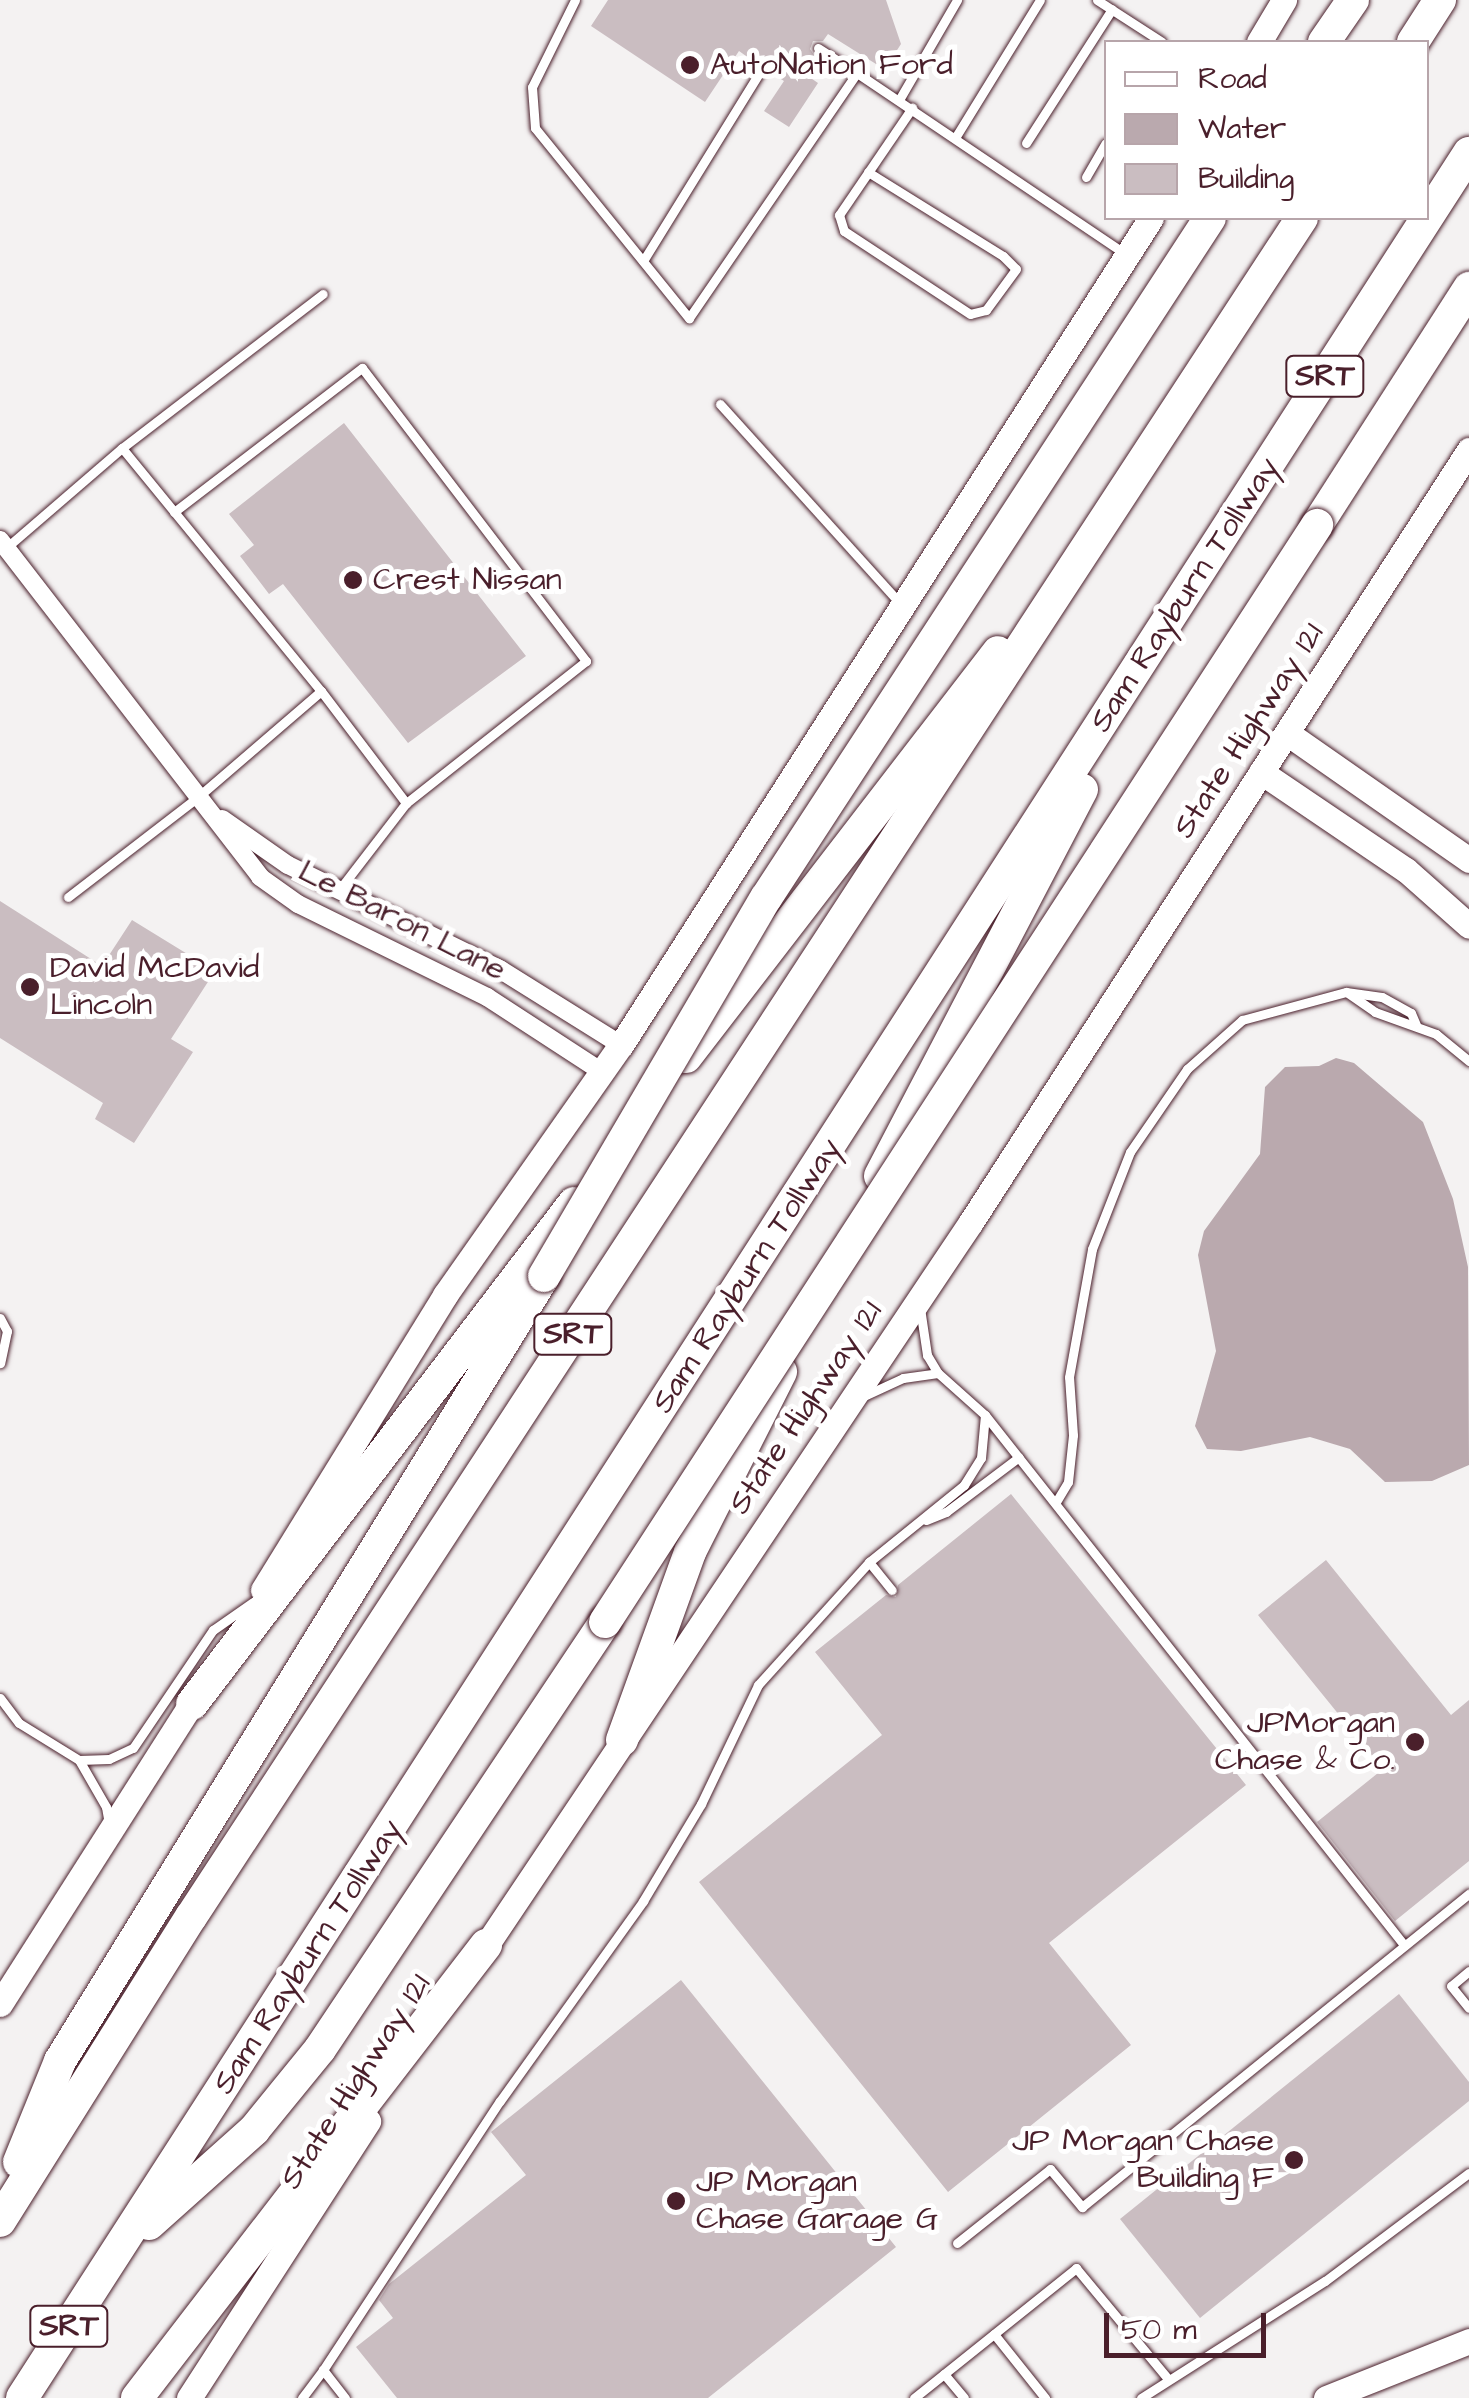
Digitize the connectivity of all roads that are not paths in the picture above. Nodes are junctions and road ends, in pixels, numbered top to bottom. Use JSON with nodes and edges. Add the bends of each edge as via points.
{"nodes":[{"id":1,"x":575,"y":0,"type":"edge"},
{"id":2,"x":958,"y":0,"type":"edge"},
{"id":3,"x":1040,"y":0,"type":"edge"},
{"id":4,"x":1097,"y":0,"type":"edge"},
{"id":5,"x":1284,"y":0,"type":"edge"},
{"id":6,"x":1352,"y":0,"type":"edge"},
{"id":7,"x":1440,"y":0,"type":"edge"},
{"id":8,"x":1112,"y":10,"type":"junction"},
{"id":9,"x":1095,"y":35,"type":"junction"},
{"id":10,"x":1159,"y":40,"type":"edge"},
{"id":11,"x":1260,"y":40,"type":"edge"},
{"id":12,"x":1325,"y":40,"type":"edge"},
{"id":13,"x":1414,"y":40,"type":"edge"},
{"id":14,"x":1104,"y":42,"type":"edge"},
{"id":15,"x":818,"y":48,"type":"dead end"},
{"id":16,"x":763,"y":67,"type":"dead end"},
{"id":17,"x":857,"y":73,"type":"junction"},
{"id":18,"x":899,"y":100,"type":"junction"},
{"id":19,"x":912,"y":108,"type":"junction"},
{"id":20,"x":955,"y":138,"type":"junction"},
{"id":21,"x":1026,"y":143,"type":"dead end"},
{"id":22,"x":1104,"y":146,"type":"edge"},
{"id":23,"x":1469,"y":152,"type":"edge"},
{"id":24,"x":868,"y":172,"type":"junction"},
{"id":25,"x":1086,"y":177,"type":"dead end"},
{"id":26,"x":1429,"y":214,"type":"edge"},
{"id":27,"x":1150,"y":220,"type":"edge"},
{"id":28,"x":1209,"y":220,"type":"edge"},
{"id":29,"x":1301,"y":220,"type":"edge"},
{"id":30,"x":1425,"y":220,"type":"edge"},
{"id":31,"x":1128,"y":255,"type":"junction"},
{"id":32,"x":643,"y":261,"type":"junction"},
{"id":33,"x":323,"y":294,"type":"dead end"},
{"id":34,"x":1466,"y":294,"type":"edge"},
{"id":35,"x":720,"y":404,"type":"dead end"},
{"id":36,"x":122,"y":448,"type":"junction"},
{"id":37,"x":1153,"y":450,"type":"junction"},
{"id":38,"x":1469,"y":450,"type":"edge"},
{"id":39,"x":174,"y":512,"type":"junction"},
{"id":40,"x":3,"y":544,"type":"edge"},
{"id":41,"x":1182,"y":600,"type":"junction"},
{"id":42,"x":901,"y":606,"type":"junction"},
{"id":43,"x":321,"y":691,"type":"junction"},
{"id":44,"x":1287,"y":733,"type":"junction"},
{"id":45,"x":1261,"y":772,"type":"junction"},
{"id":46,"x":199,"y":796,"type":"junction"},
{"id":47,"x":406,"y":803,"type":"junction"},
{"id":48,"x":1469,"y":860,"type":"edge"},
{"id":49,"x":338,"y":890,"type":"junction"},
{"id":50,"x":68,"y":897,"type":"dead end"},
{"id":51,"x":1469,"y":926,"type":"edge"},
{"id":52,"x":1346,"y":992,"type":"junction"},
{"id":53,"x":1416,"y":1025,"type":"junction"},
{"id":54,"x":621,"y":1044,"type":"junction"},
{"id":55,"x":1469,"y":1060,"type":"edge"},
{"id":56,"x":602,"y":1072,"type":"junction"},
{"id":57,"x":920,"y":1298,"type":"junction"},
{"id":58,"x":0,"y":1318,"type":"edge"},
{"id":59,"x":0,"y":1363,"type":"edge"},
{"id":60,"x":938,"y":1373,"type":"junction"},
{"id":61,"x":844,"y":1408,"type":"junction"},
{"id":62,"x":985,"y":1414,"type":"junction"},
{"id":63,"x":1019,"y":1457,"type":"junction"},
{"id":64,"x":1056,"y":1502,"type":"junction"},
{"id":65,"x":914,"y":1524,"type":"junction"},
{"id":66,"x":869,"y":1562,"type":"junction"},
{"id":67,"x":892,"y":1590,"type":"dead end"},
{"id":68,"x":256,"y":1600,"type":"junction"},
{"id":69,"x":0,"y":1698,"type":"edge"},
{"id":70,"x":192,"y":1704,"type":"junction"},
{"id":71,"x":622,"y":1740,"type":"junction"},
{"id":72,"x":79,"y":1760,"type":"junction"},
{"id":73,"x":110,"y":1831,"type":"junction"},
{"id":74,"x":1469,"y":1894,"type":"edge"},
{"id":75,"x":486,"y":1945,"type":"junction"},
{"id":76,"x":1404,"y":1945,"type":"junction"},
{"id":77,"x":1469,"y":1971,"type":"edge"},
{"id":78,"x":0,"y":2004,"type":"edge"},
{"id":79,"x":1469,"y":2008,"type":"edge"},
{"id":80,"x":1469,"y":2173,"type":"edge"},
{"id":81,"x":0,"y":2208,"type":"edge"},
{"id":82,"x":0,"y":2221,"type":"edge"},
{"id":83,"x":957,"y":2243,"type":"dead end"},
{"id":84,"x":116,"y":2254,"type":"junction"},
{"id":85,"x":994,"y":2334,"type":"junction"},
{"id":86,"x":1469,"y":2341,"type":"edge"},
{"id":87,"x":324,"y":2370,"type":"junction"},
{"id":88,"x":944,"y":2374,"type":"junction"},
{"id":89,"x":1168,"y":2379,"type":"junction"},
{"id":90,"x":22,"y":2398,"type":"edge"},
{"id":91,"x":137,"y":2398,"type":"edge"},
{"id":92,"x":189,"y":2398,"type":"edge"},
{"id":93,"x":302,"y":2398,"type":"edge"},
{"id":94,"x":345,"y":2398,"type":"edge"},
{"id":95,"x":914,"y":2398,"type":"edge"},
{"id":96,"x":964,"y":2398,"type":"edge"},
{"id":97,"x":1045,"y":2398,"type":"edge"},
{"id":98,"x":1141,"y":2398,"type":"edge"},
{"id":99,"x":1326,"y":2398,"type":"edge"}],
"edges":[{"from":1,"to":32,"type":"lane","via":[[532,87],[535,128]]},
{"from":2,"to":18,"type":"lane"},
{"from":3,"to":20,"type":"lane"},
{"from":4,"to":8,"type":"lane"},
{"from":5,"to":11,"type":"main road"},
{"from":6,"to":12,"type":"highway"},
{"from":7,"to":13,"type":"highway"},
{"from":8,"to":9,"type":"lane"},
{"from":8,"to":10,"type":"lane"},
{"from":9,"to":14,"type":"lane"},
{"from":9,"to":21,"type":"lane"},
{"from":15,"to":17,"type":"lane"},
{"from":16,"to":32,"type":"lane"},
{"from":17,"to":18,"type":"lane"},
{"from":17,"to":32,"type":"lane","via":[[689,318]]},
{"from":18,"to":19,"type":"lane"},
{"from":19,"to":20,"type":"lane"},
{"from":19,"to":24,"type":"lane"},
{"from":20,"to":31,"type":"lane"},
{"from":22,"to":25,"type":"lane"},
{"from":23,"to":26,"type":"highway","name":"Sam Rayburn Tollway","number":"SRT"},
{"from":24,"to":24,"type":"lane","via":[[839,215],[844,231],[970,314],[986,310],[1016,269]]},
{"from":27,"to":31,"type":"main road"},
{"from":28,"to":81,"type":"highway","bridge":true,"via":[[766,898],[443,1441],[60,2061]]},
{"from":29,"to":37,"type":"highway","number":"SRT"},
{"from":30,"to":41,"type":"highway","name":"Sam Rayburn Tollway","number":"SRT"},
{"from":31,"to":42,"type":"main road"},
{"from":33,"to":36,"type":"lane"},
{"from":34,"to":84,"type":"highway","bridge":true,"via":[[320,2049],[254,2130]]},
{"from":35,"to":42,"type":"lane"},
{"from":36,"to":39,"type":"lane"},
{"from":36,"to":40,"type":"lane"},
{"from":37,"to":70,"type":"highway"},
{"from":37,"to":82,"type":"highway","number":"SRT","via":[[191,1917]]},
{"from":38,"to":44,"type":"main road","name":"State Highway 121"},
{"from":39,"to":43,"type":"lane"},
{"from":39,"to":47,"type":"lane","via":[[362,368],[586,660]]},
{"from":40,"to":46,"type":"street","name":"Le Baron Lane"},
{"from":41,"to":71,"type":"highway","via":[[690,1552]]},
{"from":41,"to":84,"type":"highway","name":"Sam Rayburn Tollway","number":"SRT"},
{"from":42,"to":54,"type":"main road"},
{"from":43,"to":46,"type":"lane"},
{"from":43,"to":47,"type":"lane"},
{"from":44,"to":45,"type":"main road","name":"State Highway 121"},
{"from":44,"to":48,"type":"main road"},
{"from":45,"to":51,"type":"main road","via":[[1406,870]]},
{"from":45,"to":57,"type":"main road","name":"State Highway 121"},
{"from":46,"to":49,"type":"street","name":"Le Baron Lane","via":[[262,850]]},
{"from":46,"to":50,"type":"lane"},
{"from":46,"to":56,"type":"street","name":"Le Baron Lane","via":[[243,860],[278,892],[487,997]]},
{"from":47,"to":49,"type":"lane"},
{"from":49,"to":54,"type":"street","name":"Le Baron Lane","via":[[501,970]]},
{"from":52,"to":53,"type":"lane","via":[[1374,1012]]},
{"from":52,"to":53,"type":"lane","via":[[1382,998],[1410,1013]]},
{"from":52,"to":64,"type":"lane","via":[[1242,1020],[1187,1069],[1130,1152],[1092,1249],[1069,1377],[1068,1482]]},
{"from":53,"to":55,"type":"lane"},
{"from":54,"to":56,"type":"main road"},
{"from":56,"to":68,"type":"main road","via":[[445,1295]]},
{"from":57,"to":60,"type":"lane","via":[[926,1355]]},
{"from":57,"to":61,"type":"main road","name":"State Highway 121"},
{"from":58,"to":59,"type":"lane","via":[[6,1331]]},
{"from":60,"to":61,"type":"lane","via":[[881,1385]]},
{"from":60,"to":62,"type":"lane"},
{"from":61,"to":71,"type":"main road","name":"State Highway 121"},
{"from":62,"to":63,"type":"lane"},
{"from":62,"to":65,"type":"lane","via":[[980,1458],[964,1485]]},
{"from":63,"to":64,"type":"lane"},
{"from":63,"to":65,"type":"lane","via":[[946,1512]]},
{"from":64,"to":76,"type":"lane"},
{"from":65,"to":66,"type":"lane"},
{"from":66,"to":67,"type":"lane"},
{"from":66,"to":87,"type":"lane","via":[[758,1684],[701,1804],[642,1901],[500,2101]]},
{"from":68,"to":70,"type":"main road"},
{"from":68,"to":72,"type":"lane","via":[[213,1630],[134,1748]]},
{"from":69,"to":72,"type":"lane","via":[[19,1722]]},
{"from":70,"to":73,"type":"main road"},
{"from":71,"to":75,"type":"main road","name":"State Highway 121"},
{"from":72,"to":73,"type":"lane","via":[[106,1807]]},
{"from":73,"to":78,"type":"main road"},
{"from":74,"to":76,"type":"lane"},
{"from":75,"to":91,"type":"highway"},
{"from":75,"to":92,"type":"main road","name":"State Highway 121"},
{"from":76,"to":83,"type":"lane","via":[[1082,2208],[1050,2169]]},
{"from":77,"to":79,"type":"lane","via":[[1450,1986]]},
{"from":80,"to":89,"type":"lane","via":[[1324,2282]]},
{"from":84,"to":90,"type":"highway","name":"Sam Rayburn Tollway","number":"SRT"},
{"from":85,"to":88,"type":"lane"},
{"from":85,"to":89,"type":"lane","via":[[1076,2268]]},
{"from":85,"to":97,"type":"lane"},
{"from":86,"to":99,"type":"main road"},
{"from":87,"to":93,"type":"lane"},
{"from":87,"to":94,"type":"lane"},
{"from":88,"to":95,"type":"lane"},
{"from":88,"to":96,"type":"lane"},
{"from":89,"to":98,"type":"lane"}]}
